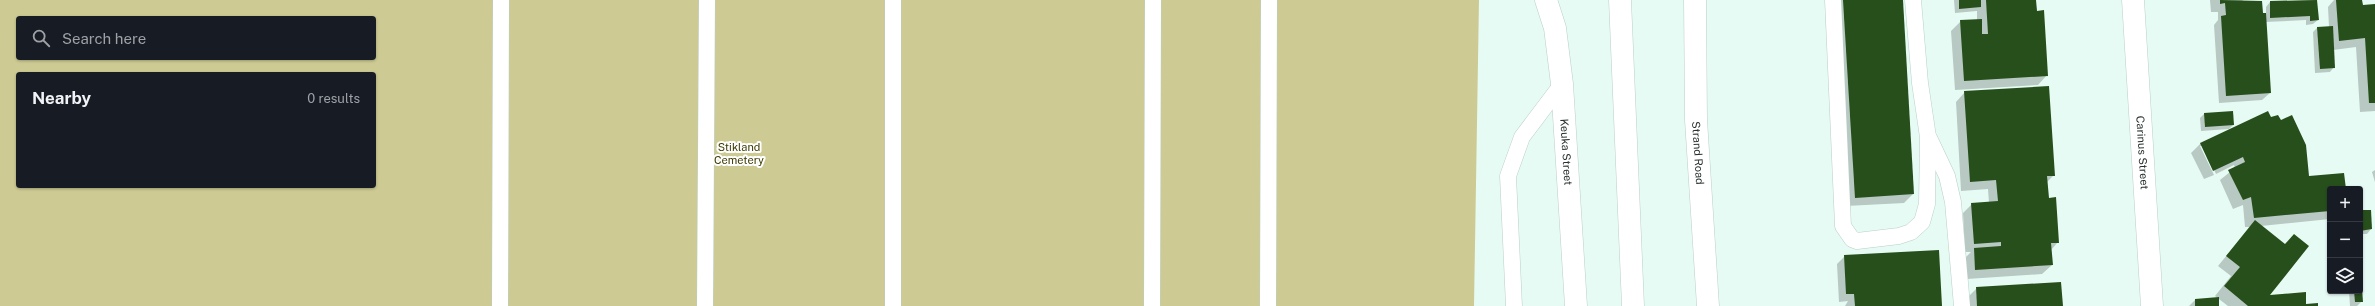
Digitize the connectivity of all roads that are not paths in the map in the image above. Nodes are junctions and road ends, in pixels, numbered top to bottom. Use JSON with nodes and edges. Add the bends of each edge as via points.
{"nodes":[{"id":1,"x":501,"y":0,"type":"edge"},
{"id":2,"x":706,"y":0,"type":"edge"},
{"id":3,"x":893,"y":0,"type":"edge"},
{"id":4,"x":1153,"y":0,"type":"edge"},
{"id":5,"x":1269,"y":0,"type":"edge"},
{"id":6,"x":1546,"y":0,"type":"edge"},
{"id":7,"x":1620,"y":0,"type":"edge"},
{"id":8,"x":1695,"y":0,"type":"edge"},
{"id":9,"x":1833,"y":0,"type":"edge"},
{"id":10,"x":1913,"y":0,"type":"edge"},
{"id":11,"x":2133,"y":0,"type":"edge"},
{"id":12,"x":1562,"y":84,"type":"junction"},
{"id":13,"x":1928,"y":137,"type":"junction"},
{"id":14,"x":500,"y":306,"type":"edge"},
{"id":15,"x":705,"y":306,"type":"edge"},
{"id":16,"x":893,"y":306,"type":"edge"},
{"id":17,"x":1152,"y":306,"type":"edge"},
{"id":18,"x":1268,"y":306,"type":"edge"},
{"id":19,"x":1514,"y":306,"type":"edge"},
{"id":20,"x":1576,"y":306,"type":"edge"},
{"id":21,"x":1633,"y":306,"type":"edge"},
{"id":22,"x":1708,"y":306,"type":"edge"},
{"id":23,"x":1962,"y":306,"type":"edge"},
{"id":24,"x":2152,"y":306,"type":"edge"}],
"edges":[{"from":1,"to":14,"type":"lane"},
{"from":2,"to":15,"type":"lane"},
{"from":3,"to":16,"type":"lane"},
{"from":4,"to":17,"type":"lane"},
{"from":5,"to":18,"type":"lane"},
{"from":6,"to":12,"type":"street","name":"Keuka Street","via":[[1555,28]]},
{"from":7,"to":21,"type":"street"},
{"from":8,"to":22,"type":"street","name":"Strand Road","via":[[1696,120]]},
{"from":9,"to":13,"type":"lane","via":[[1843,226],[1852,239],[1857,241],[1899,236],[1912,232],[1922,222],[1927,204]]},
{"from":10,"to":13,"type":"lane","via":[[1920,83]]},
{"from":11,"to":24,"type":"street","name":"Carinus Street"},
{"from":12,"to":19,"type":"lane","via":[[1522,137],[1508,176]]},
{"from":12,"to":20,"type":"street","name":"Keuka Street"},
{"from":13,"to":23,"type":"lane","via":[[1947,176],[1953,202]]}]}
